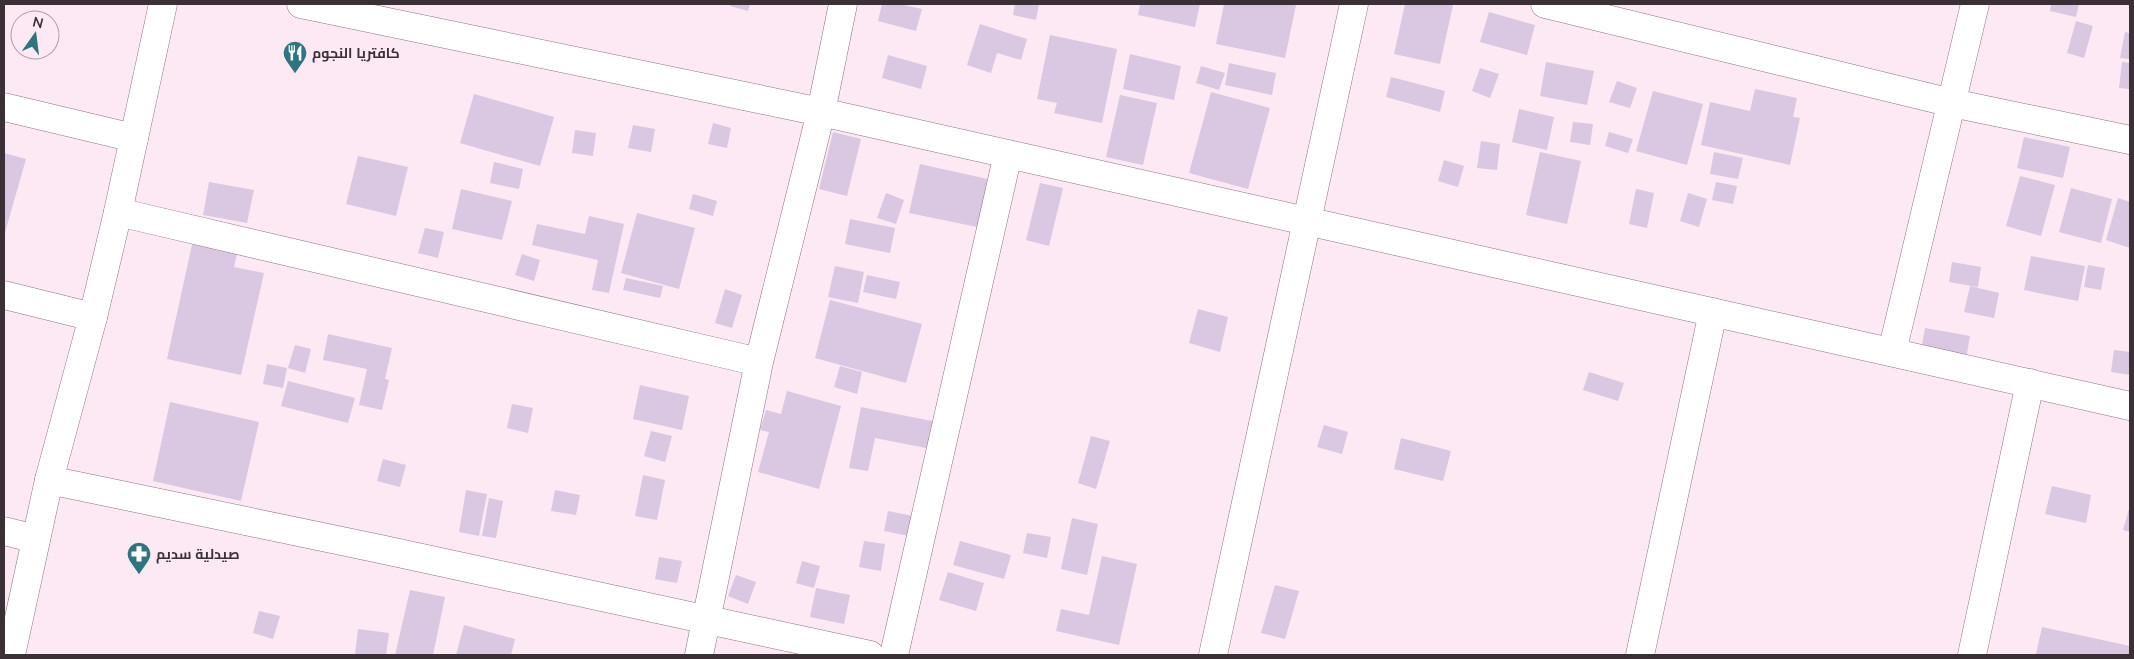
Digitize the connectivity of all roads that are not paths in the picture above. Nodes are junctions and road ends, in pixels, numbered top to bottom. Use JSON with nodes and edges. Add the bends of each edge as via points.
{"nodes":[{"id":1,"x":163,"y":4,"type":"edge"},
{"id":2,"x":301,"y":4,"type":"edge"},
{"id":3,"x":843,"y":4,"type":"edge"},
{"id":4,"x":1354,"y":4,"type":"edge"},
{"id":5,"x":1545,"y":4,"type":"edge"},
{"id":6,"x":1976,"y":4,"type":"edge"},
{"id":7,"x":1952,"y":103,"type":"junction"},
{"id":8,"x":4,"y":107,"type":"edge"},
{"id":9,"x":821,"y":112,"type":"junction"},
{"id":10,"x":134,"y":138,"type":"junction"},
{"id":11,"x":2130,"y":140,"type":"edge"},
{"id":12,"x":1008,"y":154,"type":"junction"},
{"id":13,"x":118,"y":212,"type":"junction"},
{"id":14,"x":1308,"y":221,"type":"junction"},
{"id":15,"x":4,"y":295,"type":"edge"},
{"id":16,"x":1713,"y":312,"type":"junction"},
{"id":17,"x":93,"y":317,"type":"junction"},
{"id":18,"x":1892,"y":352,"type":"junction"},
{"id":19,"x":759,"y":362,"type":"junction"},
{"id":20,"x":2030,"y":383,"type":"junction"},
{"id":21,"x":2130,"y":406,"type":"edge"},
{"id":22,"x":49,"y":480,"type":"junction"},
{"id":23,"x":4,"y":531,"type":"edge"},
{"id":24,"x":36,"y":539,"type":"junction"},
{"id":25,"x":707,"y":619,"type":"junction"},
{"id":26,"x":11,"y":655,"type":"edge"},
{"id":27,"x":699,"y":655,"type":"edge"},
{"id":28,"x":870,"y":655,"type":"edge"},
{"id":29,"x":894,"y":655,"type":"edge"},
{"id":30,"x":1213,"y":655,"type":"edge"},
{"id":31,"x":1640,"y":655,"type":"edge"},
{"id":32,"x":1972,"y":655,"type":"edge"}],
"edges":[{"from":1,"to":10,"type":"street"},
{"from":2,"to":9,"type":"street"},
{"from":3,"to":9,"type":"street"},
{"from":4,"to":14,"type":"street"},
{"from":5,"to":7,"type":"street"},
{"from":6,"to":7,"type":"street"},
{"from":7,"to":11,"type":"street"},
{"from":7,"to":18,"type":"street"},
{"from":8,"to":10,"type":"street"},
{"from":9,"to":12,"type":"street"},
{"from":9,"to":19,"type":"street"},
{"from":10,"to":13,"type":"street"},
{"from":12,"to":14,"type":"street"},
{"from":12,"to":29,"type":"street"},
{"from":13,"to":17,"type":"street"},
{"from":13,"to":19,"type":"street"},
{"from":14,"to":16,"type":"street"},
{"from":14,"to":30,"type":"street"},
{"from":15,"to":17,"type":"street"},
{"from":16,"to":18,"type":"street"},
{"from":16,"to":31,"type":"street"},
{"from":17,"to":22,"type":"street"},
{"from":18,"to":20,"type":"street"},
{"from":19,"to":25,"type":"street"},
{"from":20,"to":21,"type":"street"},
{"from":20,"to":32,"type":"street"},
{"from":22,"to":24,"type":"street"},
{"from":22,"to":25,"type":"street"},
{"from":23,"to":24,"type":"street"},
{"from":24,"to":26,"type":"street"},
{"from":25,"to":27,"type":"street"},
{"from":25,"to":28,"type":"street"}]}
